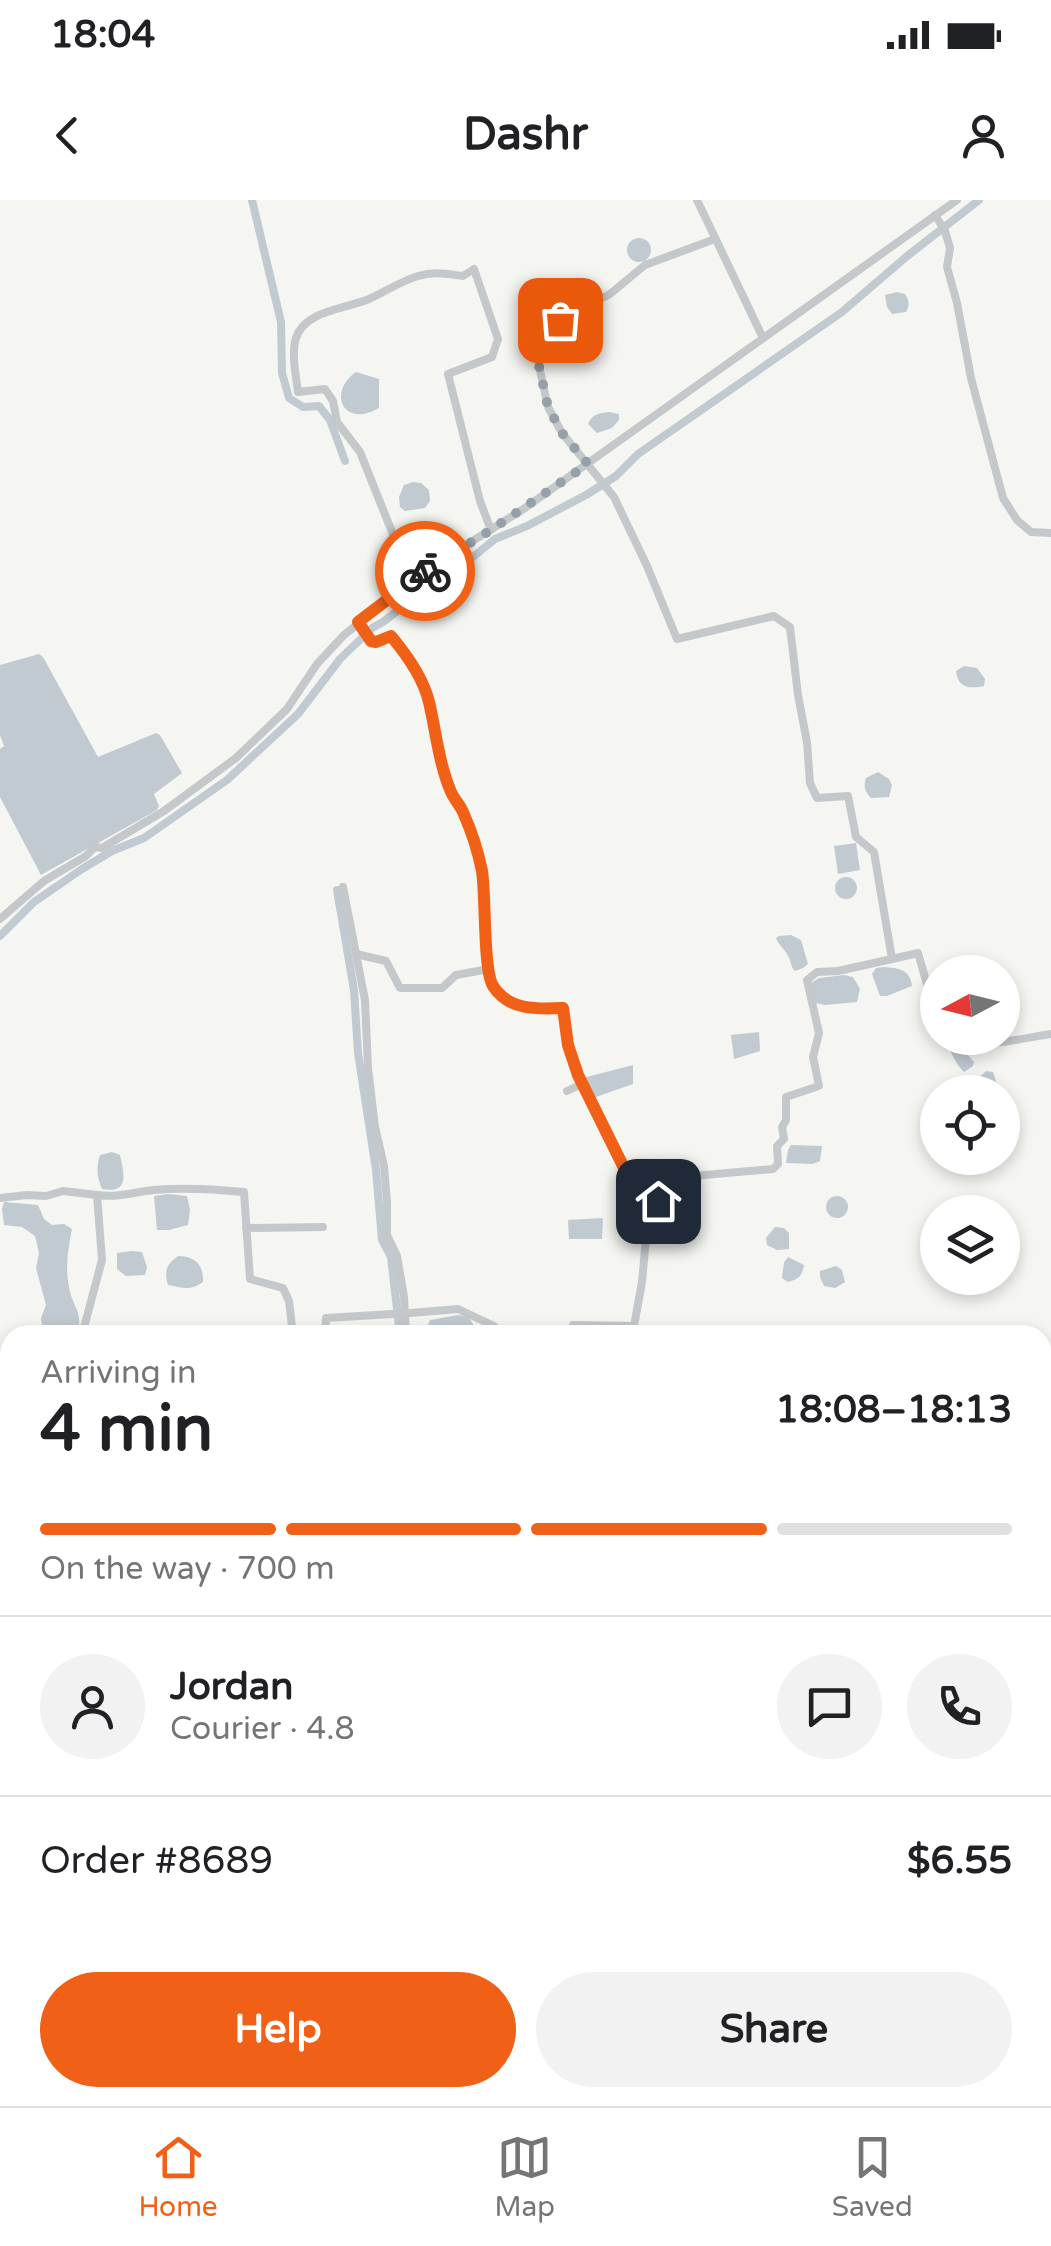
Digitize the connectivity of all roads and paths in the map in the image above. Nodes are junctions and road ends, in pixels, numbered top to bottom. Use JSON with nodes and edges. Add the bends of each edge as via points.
{"nodes":[{"id":1,"x":697,"y":200,"type":"edge"},
{"id":2,"x":957,"y":200,"type":"edge"},
{"id":3,"x":937,"y":217,"type":"junction"},
{"id":4,"x":715,"y":238,"type":"junction"},
{"id":5,"x":762,"y":338,"type":"junction"},
{"id":6,"x":588,"y":464,"type":"junction"},
{"id":7,"x":491,"y":530,"type":"junction"},
{"id":8,"x":1051,"y":533,"type":"edge"},
{"id":9,"x":395,"y":596,"type":"junction"},
{"id":10,"x":360,"y":624,"type":"junction"},
{"id":11,"x":343,"y":886,"type":"dead end"},
{"id":12,"x":0,"y":919,"type":"edge"},
{"id":13,"x":356,"y":954,"type":"junction"},
{"id":14,"x":892,"y":959,"type":"junction"},
{"id":15,"x":920,"y":960,"type":"edge"},
{"id":16,"x":489,"y":969,"type":"junction"},
{"id":17,"x":1051,"y":1034,"type":"edge"},
{"id":18,"x":1020,"y":1038,"type":"edge"},
{"id":19,"x":582,"y":1084,"type":"junction"},
{"id":20,"x":567,"y":1090,"type":"dead end"},
{"id":21,"x":659,"y":1179,"type":"junction"},
{"id":22,"x":97,"y":1195,"type":"junction"},
{"id":23,"x":0,"y":1198,"type":"edge"},
{"id":24,"x":324,"y":1227,"type":"dead end"},
{"id":25,"x":246,"y":1228,"type":"junction"},
{"id":26,"x":85,"y":1325,"type":"edge"},
{"id":27,"x":293,"y":1325,"type":"edge"},
{"id":28,"x":326,"y":1325,"type":"edge"},
{"id":29,"x":405,"y":1325,"type":"edge"},
{"id":30,"x":492,"y":1325,"type":"edge"},
{"id":31,"x":634,"y":1325,"type":"edge"}],
"edges":[{"from":1,"to":4,"type":"street"},
{"from":2,"to":3,"type":"street"},
{"from":3,"to":5,"type":"street"},
{"from":3,"to":8,"type":"street","via":[[950,248],[947,267],[1002,498],[1031,532]]},
{"from":4,"to":5,"type":"street"},
{"from":4,"to":6,"type":"street","via":[[645,265],[610,294],[560,320],[540,353],[548,407]]},
{"from":5,"to":6,"type":"street"},
{"from":6,"to":7,"type":"street"},
{"from":6,"to":14,"type":"street","via":[[647,566],[677,640],[774,616],[790,627],[810,783],[816,798],[848,796],[856,838],[874,852]]},
{"from":7,"to":9,"type":"street"},
{"from":7,"to":9,"type":"street","via":[[448,374],[492,356],[498,338],[474,270],[415,276],[304,325],[296,338],[298,392],[325,389],[337,422],[360,452],[396,542]]},
{"from":9,"to":10,"type":"street"},
{"from":10,"to":12,"type":"street","via":[[236,758],[164,811],[95,847]]},
{"from":10,"to":16,"type":"street","via":[[371,641],[391,636],[416,669],[428,700],[452,794],[482,870]]},
{"from":11,"to":13,"type":"street"},
{"from":13,"to":16,"type":"street","via":[[386,962],[400,988],[442,988],[456,974]]},
{"from":13,"to":29,"type":"street","via":[[384,1166],[386,1235],[397,1256]]},
{"from":14,"to":15,"type":"street","via":[[918,953]]},
{"from":14,"to":21,"type":"street","via":[[818,972],[807,980],[819,1033],[813,1057],[819,1086],[786,1097],[784,1139],[773,1169]]},
{"from":16,"to":19,"type":"street","via":[[493,986],[512,1004],[563,1008]]},
{"from":17,"to":18,"type":"street"},
{"from":19,"to":20,"type":"street"},
{"from":19,"to":21,"type":"street","via":[[628,1176]]},
{"from":21,"to":31,"type":"street","via":[[658,1201],[649,1206]]},
{"from":22,"to":23,"type":"street","via":[[63,1191]]},
{"from":22,"to":25,"type":"street","via":[[244,1192]]},
{"from":22,"to":26,"type":"street","via":[[102,1260]]},
{"from":24,"to":25,"type":"street"},
{"from":25,"to":27,"type":"street","via":[[250,1279],[282,1288]]},
{"from":28,"to":30,"type":"street","bridge":true,"via":[[326,1318],[458,1309]]}]}
